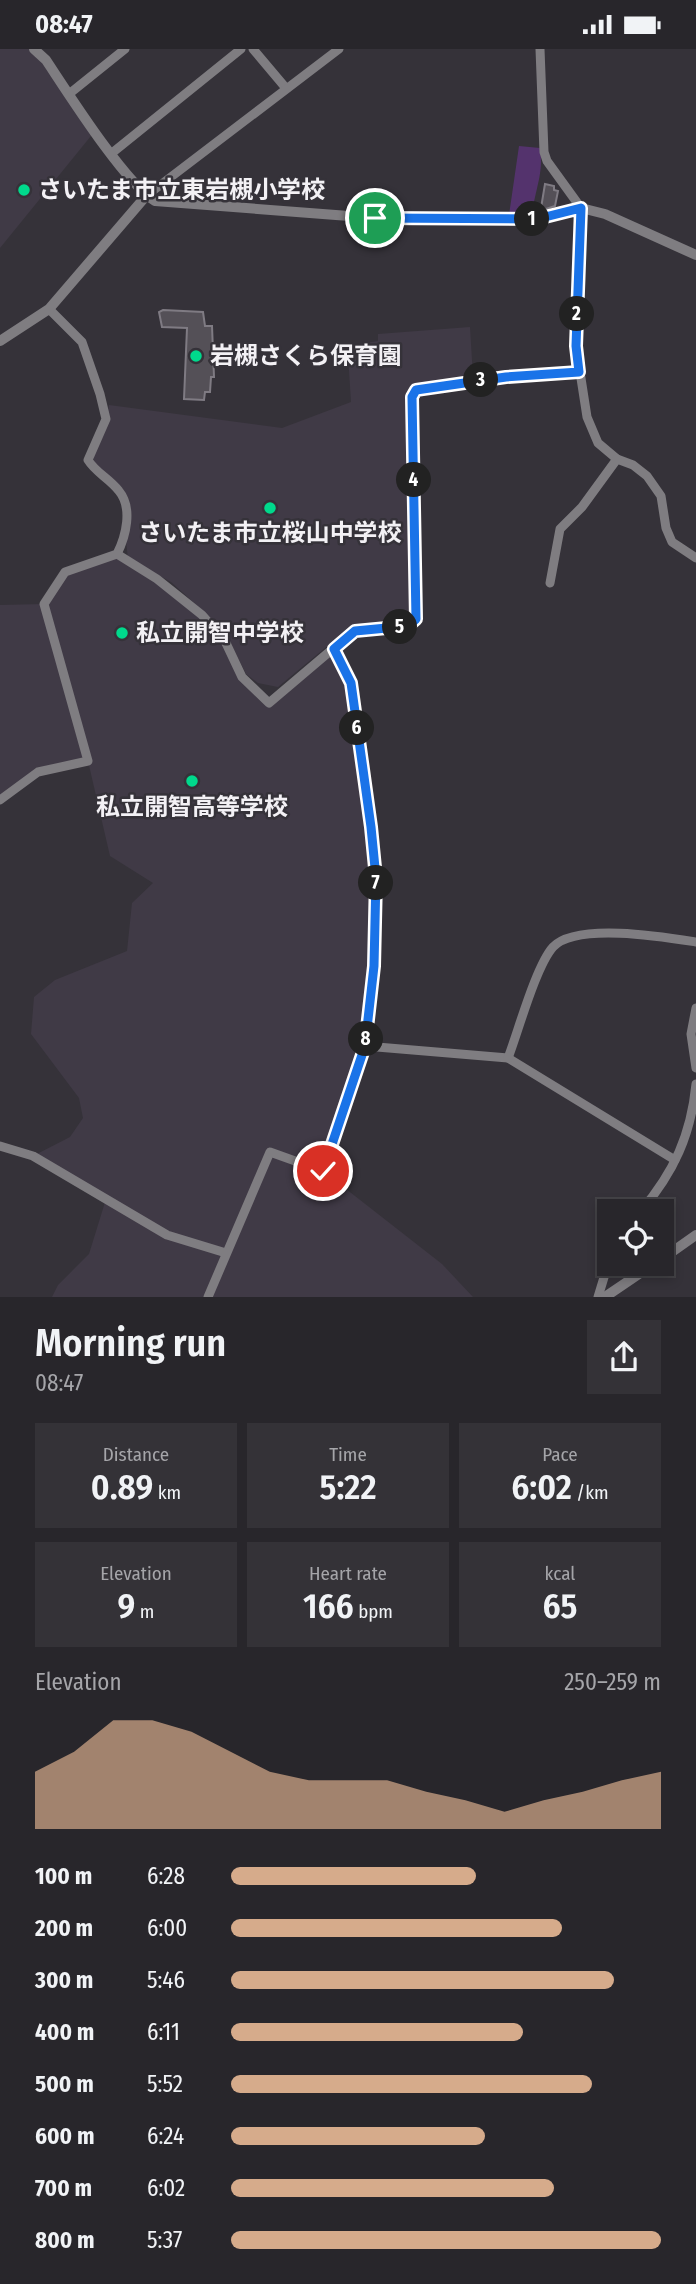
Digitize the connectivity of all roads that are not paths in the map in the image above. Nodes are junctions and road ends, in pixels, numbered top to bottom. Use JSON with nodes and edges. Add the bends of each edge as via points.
{"nodes":[{"id":1,"x":34,"y":49,"type":"edge"},
{"id":2,"x":125,"y":49,"type":"edge"},
{"id":3,"x":241,"y":49,"type":"edge"},
{"id":4,"x":253,"y":49,"type":"edge"},
{"id":5,"x":339,"y":49,"type":"edge"},
{"id":6,"x":540,"y":49,"type":"edge"},
{"id":7,"x":285,"y":87,"type":"junction"},
{"id":8,"x":69,"y":95,"type":"junction"},
{"id":9,"x":112,"y":153,"type":"junction"},
{"id":10,"x":146,"y":196,"type":"junction"},
{"id":11,"x":581,"y":208,"type":"junction"},
{"id":12,"x":696,"y":255,"type":"edge"},
{"id":13,"x":49,"y":309,"type":"junction"},
{"id":14,"x":0,"y":341,"type":"edge"},
{"id":15,"x":579,"y":372,"type":"junction"},
{"id":16,"x":617,"y":459,"type":"junction"},
{"id":17,"x":117,"y":554,"type":"junction"},
{"id":18,"x":696,"y":558,"type":"edge"},
{"id":19,"x":550,"y":583,"type":"dead end"},
{"id":20,"x":334,"y":649,"type":"junction"},
{"id":21,"x":0,"y":800,"type":"edge"},
{"id":22,"x":696,"y":942,"type":"edge"},
{"id":23,"x":696,"y":1008,"type":"edge"},
{"id":24,"x":365,"y":1046,"type":"junction"},
{"id":25,"x":509,"y":1058,"type":"junction"},
{"id":26,"x":696,"y":1068,"type":"edge"},
{"id":27,"x":696,"y":1084,"type":"edge"},
{"id":28,"x":694,"y":1122,"type":"edge"},
{"id":29,"x":0,"y":1146,"type":"edge"},
{"id":30,"x":675,"y":1160,"type":"junction"},
{"id":31,"x":651,"y":1199,"type":"edge"},
{"id":32,"x":696,"y":1235,"type":"edge"},
{"id":33,"x":674,"y":1251,"type":"edge"},
{"id":34,"x":226,"y":1253,"type":"junction"},
{"id":35,"x":604,"y":1276,"type":"edge"},
{"id":36,"x":636,"y":1276,"type":"edge"},
{"id":37,"x":208,"y":1297,"type":"edge"},
{"id":38,"x":598,"y":1297,"type":"edge"},
{"id":39,"x":605,"y":1297,"type":"edge"}],
"edges":[{"from":1,"to":8,"type":"street"},
{"from":2,"to":8,"type":"street"},
{"from":3,"to":9,"type":"street"},
{"from":4,"to":7,"type":"street"},
{"from":5,"to":7,"type":"street"},
{"from":6,"to":11,"type":"street","via":[[544,152]]},
{"from":7,"to":10,"type":"street"},
{"from":8,"to":9,"type":"street"},
{"from":9,"to":10,"type":"street"},
{"from":10,"to":11,"type":"street","via":[[155,201],[375,218],[537,219]]},
{"from":10,"to":13,"type":"street"},
{"from":11,"to":12,"type":"street","via":[[605,214]]},
{"from":11,"to":15,"type":"street"},
{"from":13,"to":14,"type":"street"},
{"from":13,"to":17,"type":"street","via":[[82,342],[100,394],[106,419],[88,460],[127,505],[124,540]]},
{"from":15,"to":16,"type":"street","via":[[587,417],[598,443]]},
{"from":15,"to":20,"type":"street","via":[[416,390],[412,397],[416,619],[408,626],[355,631]]},
{"from":16,"to":18,"type":"street","via":[[647,476],[661,496],[672,542]]},
{"from":16,"to":19,"type":"street","via":[[560,529]]},
{"from":17,"to":20,"type":"street","via":[[202,615],[225,641],[242,677],[269,703]]},
{"from":17,"to":21,"type":"street","via":[[65,572],[44,604],[88,761],[38,772]]},
{"from":20,"to":24,"type":"street","via":[[351,683],[376,878],[374,966]]},
{"from":22,"to":25,"type":"street","via":[[626,932],[567,939],[553,947]]},
{"from":23,"to":26,"type":"street","via":[[691,1034]]},
{"from":24,"to":25,"type":"street"},
{"from":24,"to":34,"type":"street","via":[[323,1171],[270,1152]]},
{"from":25,"to":30,"type":"street"},
{"from":27,"to":28,"type":"street"},
{"from":28,"to":30,"type":"street"},
{"from":29,"to":34,"type":"street","via":[[33,1156],[167,1235]]},
{"from":30,"to":31,"type":"street"},
{"from":32,"to":33,"type":"street"},
{"from":34,"to":37,"type":"street"},
{"from":35,"to":38,"type":"street"},
{"from":36,"to":39,"type":"street"}]}
